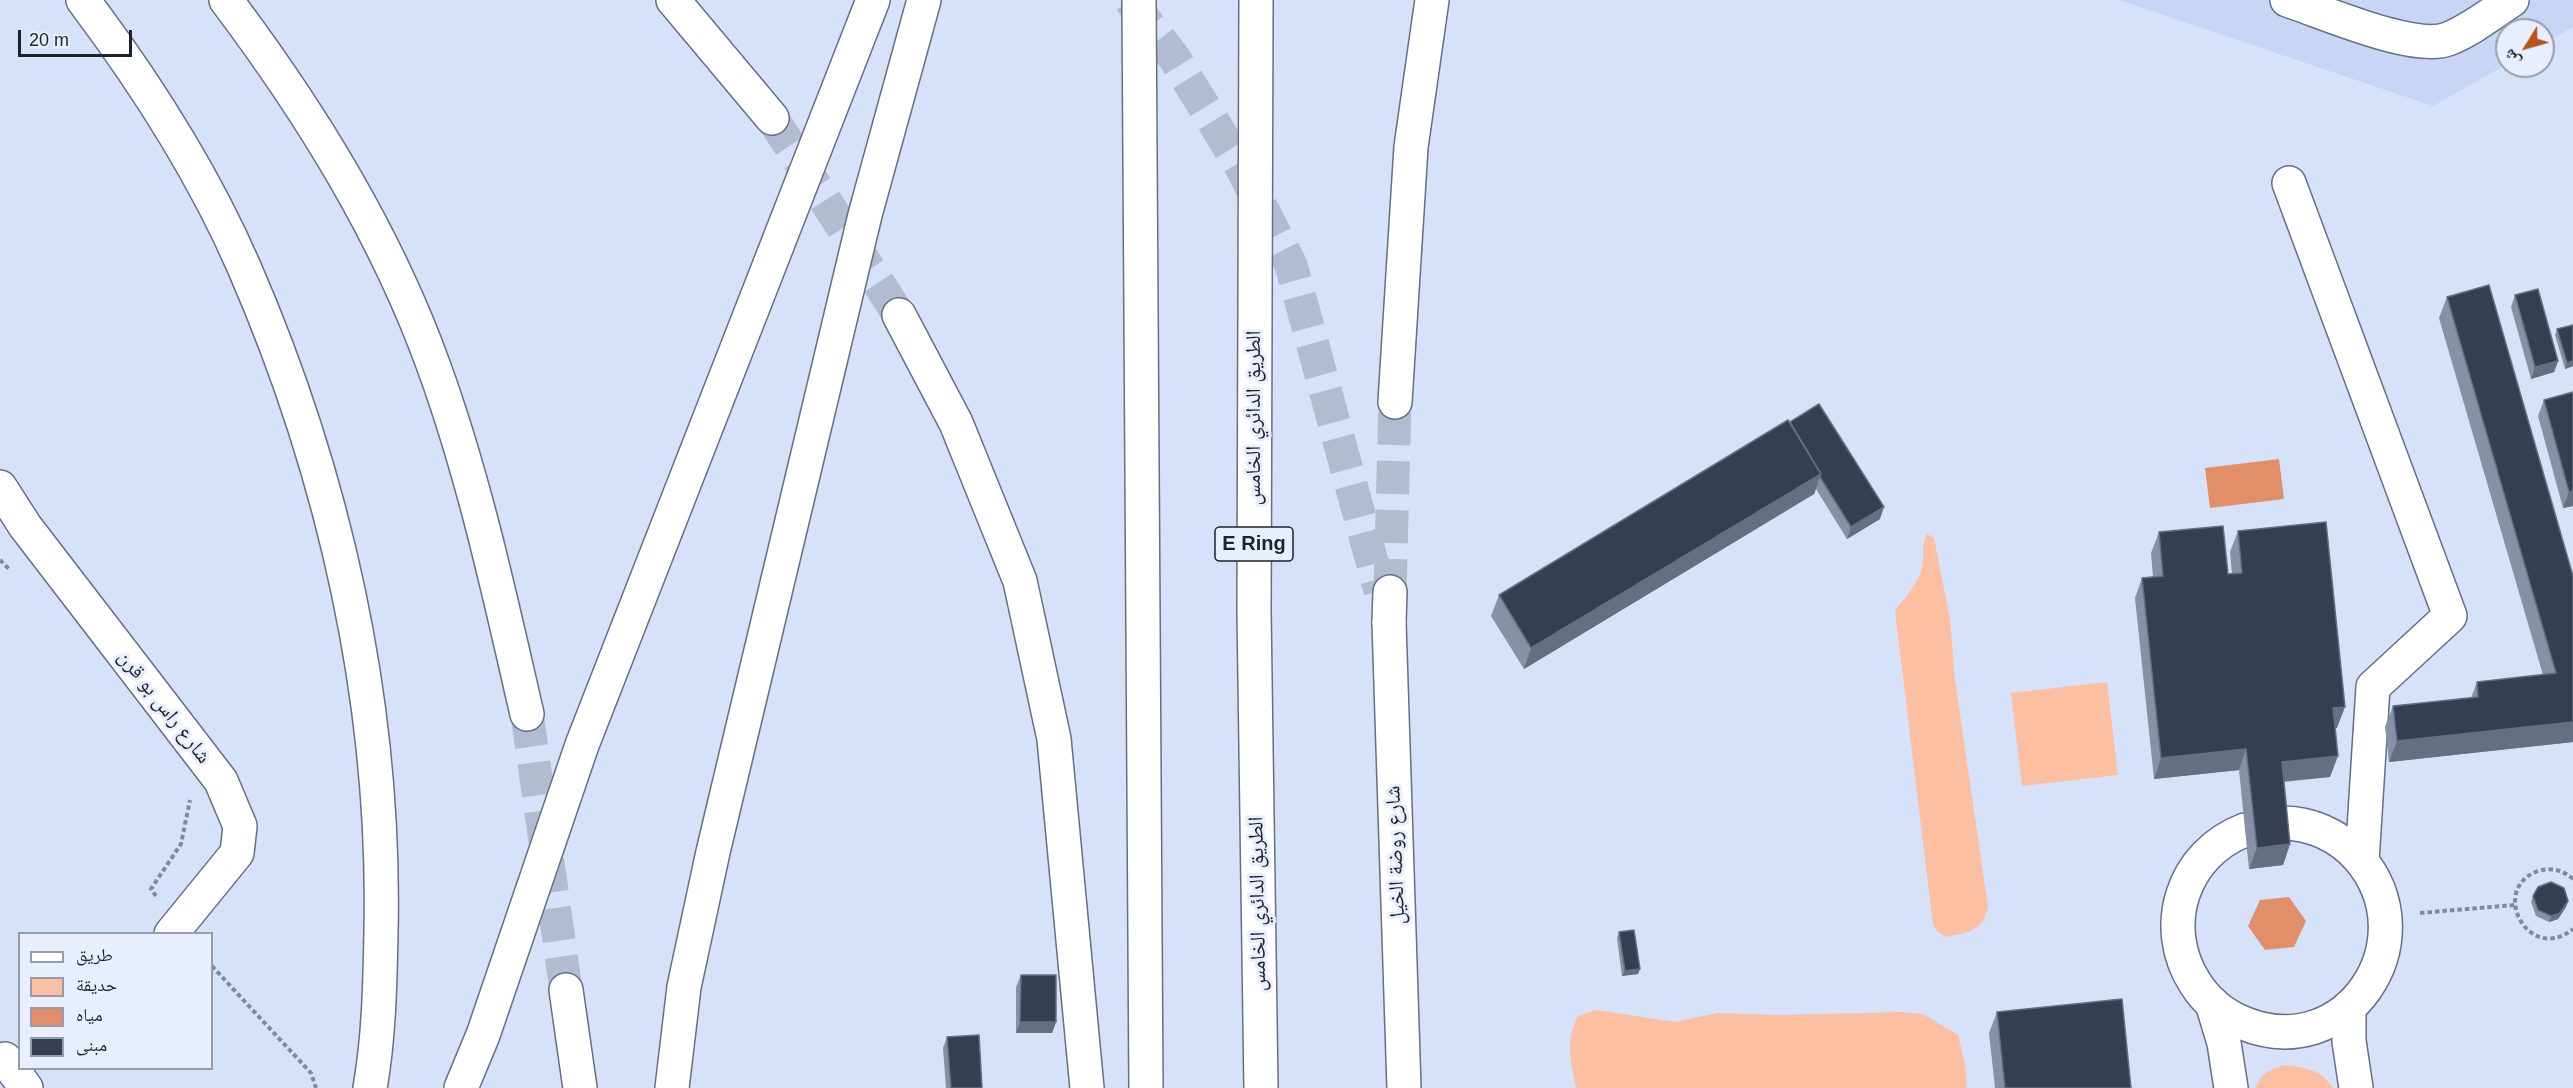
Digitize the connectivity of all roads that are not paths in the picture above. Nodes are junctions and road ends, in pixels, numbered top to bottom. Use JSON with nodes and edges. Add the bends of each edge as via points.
{"nodes":[{"id":1,"x":83,"y":0,"type":"edge"},
{"id":2,"x":226,"y":0,"type":"edge"},
{"id":3,"x":673,"y":0,"type":"edge"},
{"id":4,"x":873,"y":0,"type":"edge"},
{"id":5,"x":924,"y":0,"type":"edge"},
{"id":6,"x":1139,"y":0,"type":"edge"},
{"id":7,"x":1256,"y":0,"type":"edge"},
{"id":8,"x":1432,"y":0,"type":"edge"},
{"id":9,"x":2287,"y":0,"type":"edge"},
{"id":10,"x":2512,"y":0,"type":"edge"},
{"id":11,"x":772,"y":118,"type":"tunnel mouth"},
{"id":12,"x":2289,"y":183,"type":"dead end"},
{"id":13,"x":899,"y":315,"type":"tunnel mouth"},
{"id":14,"x":1395,"y":402,"type":"tunnel mouth"},
{"id":15,"x":0,"y":487,"type":"edge"},
{"id":16,"x":1386,"y":602,"type":"tunnel mouth"},
{"id":17,"x":527,"y":714,"type":"tunnel mouth"},
{"id":18,"x":2279,"y":823,"type":"edge"},
{"id":19,"x":2245,"y":830,"type":"dead end"},
{"id":20,"x":2362,"y":861,"type":"junction"},
{"id":21,"x":174,"y":931,"type":"edge"},
{"id":22,"x":566,"y":990,"type":"tunnel mouth"},
{"id":23,"x":2212,"y":1003,"type":"junction"},
{"id":24,"x":2349,"y":1007,"type":"junction"},
{"id":25,"x":8,"y":1058,"type":"edge"},
{"id":26,"x":26,"y":1088,"type":"edge"},
{"id":27,"x":370,"y":1088,"type":"edge"},
{"id":28,"x":461,"y":1088,"type":"edge"},
{"id":29,"x":580,"y":1088,"type":"edge"},
{"id":30,"x":672,"y":1088,"type":"edge"},
{"id":31,"x":1087,"y":1088,"type":"edge"},
{"id":32,"x":1146,"y":1088,"type":"edge"},
{"id":33,"x":1261,"y":1088,"type":"edge"},
{"id":34,"x":1404,"y":1088,"type":"edge"},
{"id":35,"x":2231,"y":1088,"type":"edge"},
{"id":36,"x":2355,"y":1088,"type":"edge"}],
"edges":[{"from":1,"to":27,"type":"main road","via":[[189,159],[244,266],[315,461],[362,662],[377,765],[382,867],[380,970]]},
{"from":2,"to":17,"type":"main road","via":[[277,67],[337,162],[390,262],[429,355],[469,472]]},
{"from":3,"to":11,"type":"main road"},
{"from":4,"to":28,"type":"main road","via":[[582,745],[483,1035]]},
{"from":5,"to":30,"type":"main road","via":[[865,215],[713,852],[684,987]]},
{"from":6,"to":32,"type":"main road"},
{"from":7,"to":33,"type":"main road","name":"الطريق الدائري الخامس","number":"E Ring","via":[[1254,611]]},
{"from":8,"to":14,"type":"main road","via":[[1411,147]]},
{"from":9,"to":10,"type":"main road","via":[[2400,38],[2427,42],[2447,39]]},
{"from":12,"to":20,"type":"main road","via":[[2450,616],[2373,687]]},
{"from":13,"to":31,"type":"main road","via":[[956,423],[1020,580],[1054,739]]},
{"from":15,"to":21,"type":"main road","name":"شارع راس بو قرن","via":[[25,526],[221,781],[240,825],[237,853]]},
{"from":16,"to":34,"type":"main road","name":"شارع روضة الخيل"},
{"from":18,"to":20,"type":"main road","via":[[2292,822],[2322,830],[2349,846]]},
{"from":19,"to":23,"type":"main road","via":[[2231,835],[2206,854],[2188,879],[2179,909],[2178,940],[2187,970]]},
{"from":20,"to":24,"type":"main road","via":[[2370,869],[2382,898],[2387,929],[2382,960],[2368,988]]},
{"from":22,"to":29,"type":"main road"},
{"from":23,"to":24,"type":"main road","via":[[2229,1017],[2257,1029],[2288,1032],[2319,1026]]},
{"from":23,"to":35,"type":"main road"},
{"from":24,"to":36,"type":"main road"},
{"from":25,"to":26,"type":"main road"}]}
